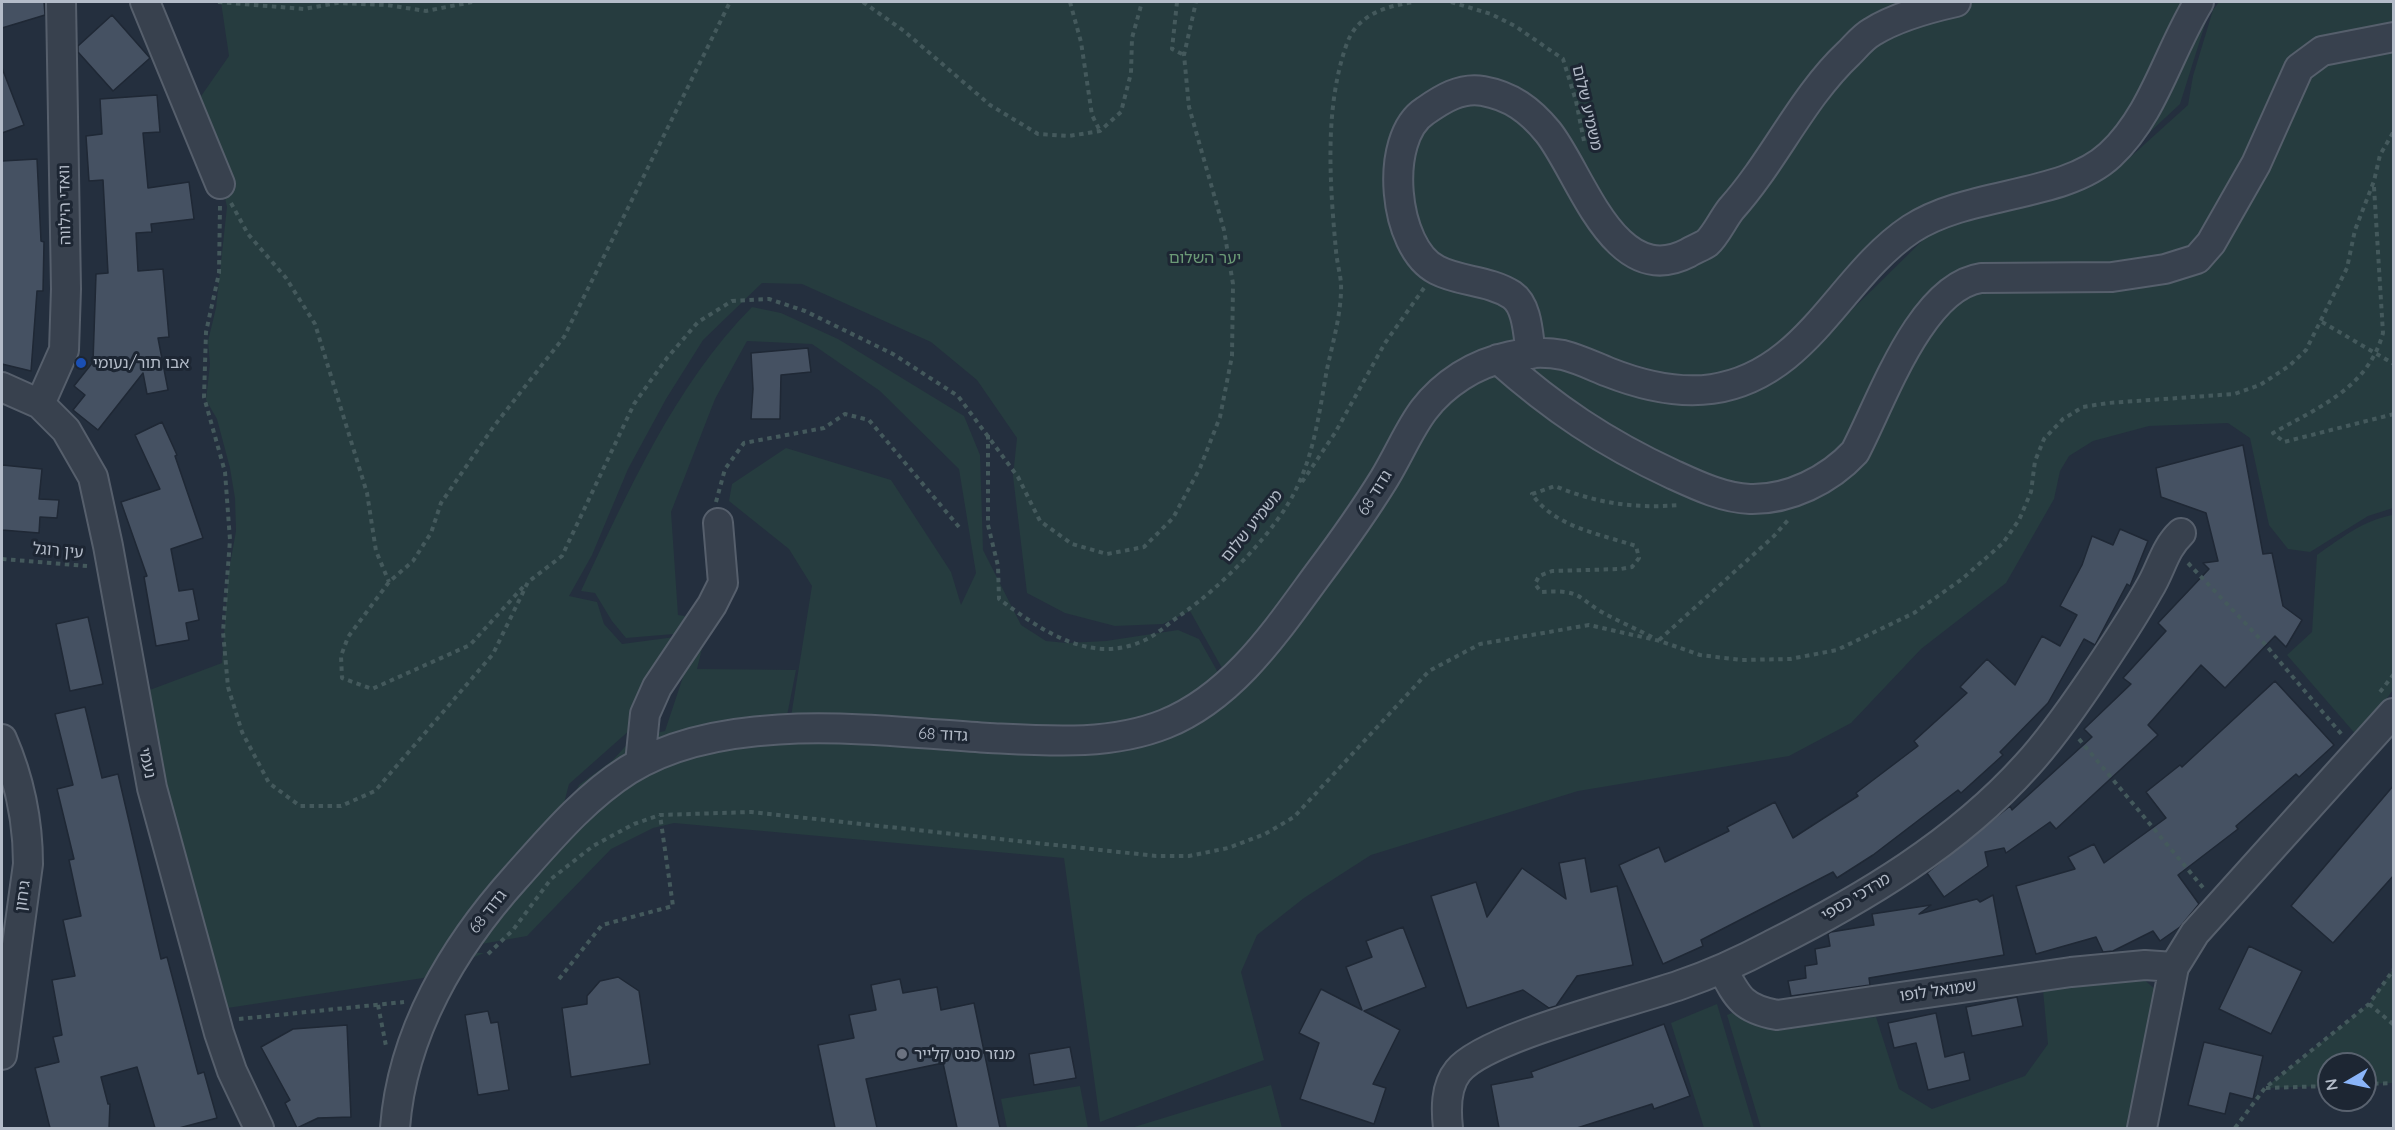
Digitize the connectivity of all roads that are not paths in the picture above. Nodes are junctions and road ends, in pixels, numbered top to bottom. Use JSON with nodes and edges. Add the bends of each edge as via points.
{"nodes":[{"id":1,"x":61,"y":2,"type":"edge"},
{"id":2,"x":145,"y":2,"type":"edge"},
{"id":3,"x":1956,"y":2,"type":"edge"},
{"id":4,"x":2199,"y":2,"type":"edge"},
{"id":5,"x":2394,"y":37,"type":"edge"},
{"id":6,"x":220,"y":184,"type":"road end"},
{"id":7,"x":1531,"y":354,"type":"junction"},
{"id":8,"x":1498,"y":359,"type":"junction"},
{"id":9,"x":2,"y":387,"type":"edge"},
{"id":10,"x":40,"y":404,"type":"junction"},
{"id":11,"x":718,"y":523,"type":"road end"},
{"id":12,"x":2175,"y":539,"type":"road end"},
{"id":13,"x":2393,"y":713,"type":"edge"},
{"id":14,"x":2,"y":739,"type":"edge"},
{"id":15,"x":640,"y":764,"type":"junction"},
{"id":16,"x":10,"y":793,"type":"edge"},
{"id":17,"x":2174,"y":967,"type":"junction"},
{"id":18,"x":1723,"y":970,"type":"junction"},
{"id":19,"x":6,"y":993,"type":"edge"},
{"id":20,"x":2,"y":1055,"type":"edge"},
{"id":21,"x":259,"y":1128,"type":"edge"},
{"id":22,"x":395,"y":1128,"type":"edge"},
{"id":23,"x":1448,"y":1128,"type":"edge"},
{"id":24,"x":2142,"y":1128,"type":"edge"}],
"edges":[{"from":1,"to":10,"type":"street","name":"וואדי הילווה","via":[[64,340],[56,373]]},
{"from":2,"to":6,"type":"street"},
{"from":3,"to":7,"type":"street","via":[[1935,6],[1871,32],[1828,73],[1750,189],[1708,242],[1683,255],[1652,260],[1611,236],[1548,133],[1526,110],[1504,95],[1475,90],[1448,96],[1417,116],[1400,153],[1398,191],[1407,233],[1421,258],[1437,270],[1514,296],[1524,314]]},
{"from":4,"to":7,"type":"street","name":"גדוד 68","via":[[2180,34],[2154,94],[2107,158],[2067,178],[1950,209],[1919,224],[1880,256],[1800,345],[1749,380],[1703,390],[1666,390],[1556,353]]},
{"from":5,"to":8,"type":"street","via":[[2322,51],[2299,68],[2256,164],[2211,243],[2197,259],[2112,277],[1982,278],[1970,280],[1952,292],[1905,348],[1855,452],[1843,465],[1806,487],[1749,499],[1701,487],[1590,432],[1537,394]]},
{"from":7,"to":8,"type":"street","name":"גדוד 68"},
{"from":8,"to":15,"type":"street","name":"גדוד 68","via":[[1463,375],[1424,406],[1361,516],[1258,653],[1209,700],[1182,716],[1119,737],[1083,740],[858,730],[759,730],[693,744]]},
{"from":9,"to":10,"type":"street"},
{"from":10,"to":21,"type":"street","name":"נעמי","via":[[66,430],[93,477],[153,788],[219,1033]]},
{"from":11,"to":15,"type":"street","via":[[723,583],[657,687],[645,714]]},
{"from":12,"to":18,"type":"street","name":"מרדכי כספי","via":[[2151,586],[2063,720],[2028,765],[1987,806],[1925,855]]},
{"from":13,"to":17,"type":"street","via":[[2195,933]]},
{"from":14,"to":16,"type":"street","name":"גיחון"},
{"from":15,"to":22,"type":"street","name":"גדוד 68","via":[[595,795],[564,824],[496,899],[450,962],[403,1070]]},
{"from":16,"to":19,"type":"street","name":"גיחון","via":[[28,834],[27,864]]},
{"from":17,"to":18,"type":"street","name":"שמואל לופו","via":[[2145,965],[2071,972],[1777,1015],[1758,1012],[1738,999]]},
{"from":17,"to":24,"type":"street"},
{"from":18,"to":23,"type":"street","name":"מרדכי כספי","via":[[1518,1037],[1470,1059],[1449,1087]]},
{"from":19,"to":20,"type":"street","name":"גיחון"}]}
